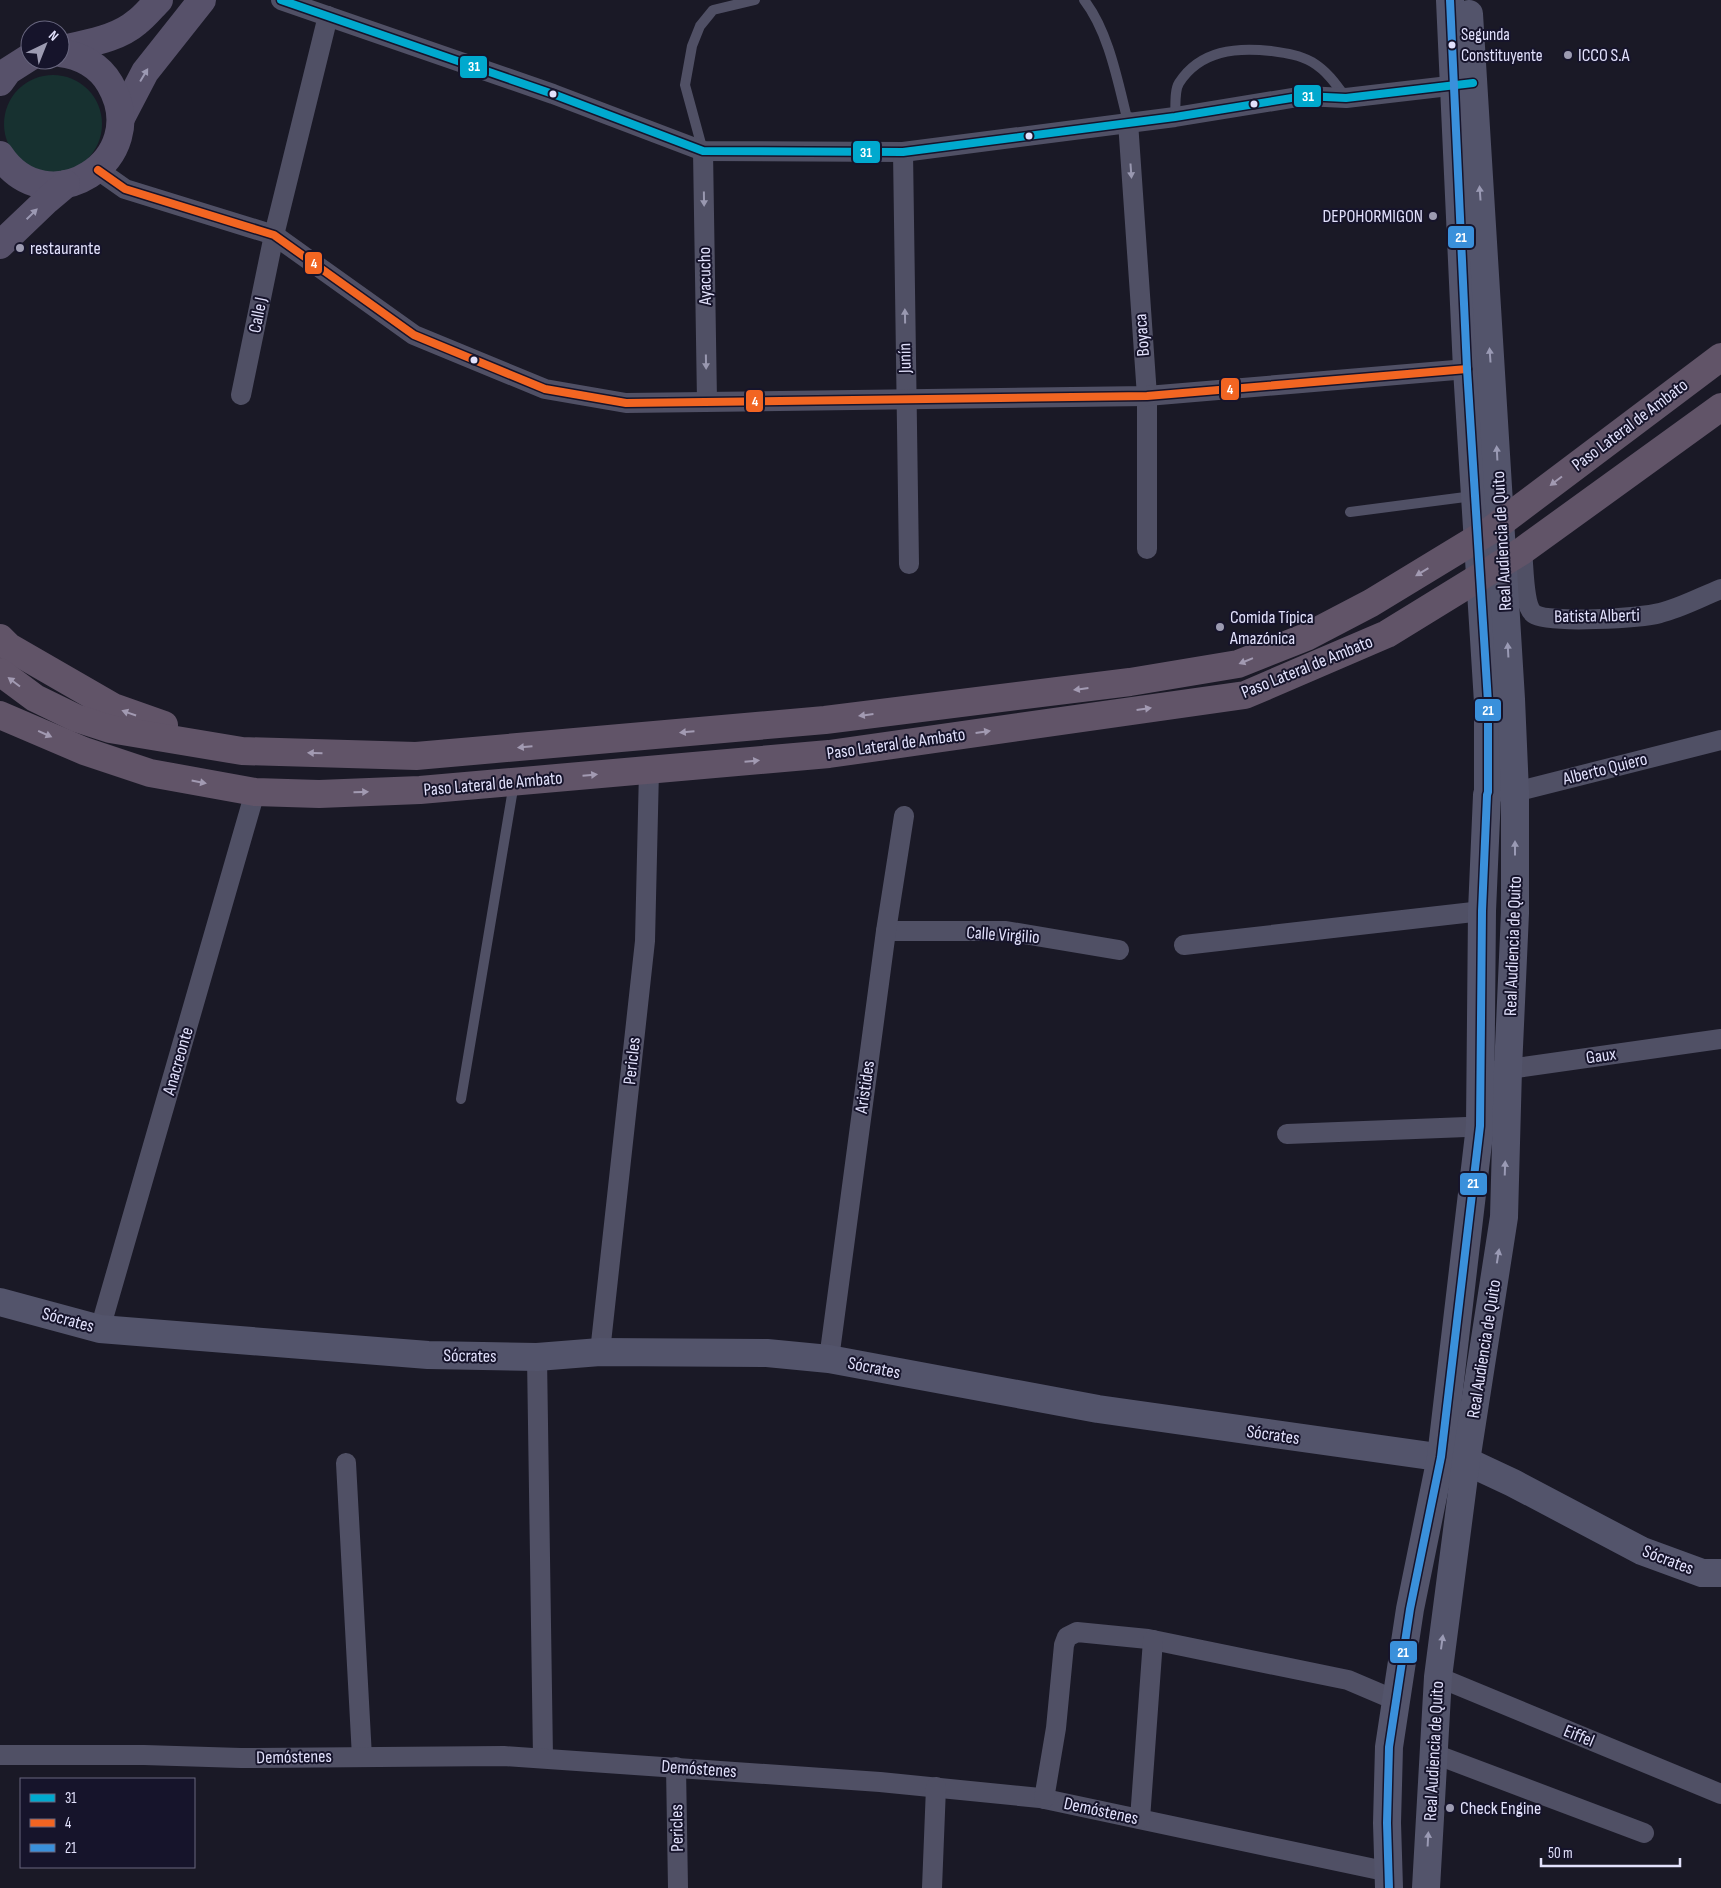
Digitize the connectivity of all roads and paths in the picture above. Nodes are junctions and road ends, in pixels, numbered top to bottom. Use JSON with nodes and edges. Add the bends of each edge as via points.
{"nodes":[{"id":1,"x":159,"y":0,"type":"edge"},
{"id":2,"x":202,"y":0,"type":"edge"},
{"id":3,"x":281,"y":0,"type":"edge"},
{"id":4,"x":755,"y":0,"type":"edge"},
{"id":5,"x":1084,"y":0,"type":"edge"},
{"id":6,"x":1450,"y":0,"type":"edge"},
{"id":7,"x":1468,"y":0,"type":"edge"},
{"id":8,"x":719,"y":4,"type":"edge"},
{"id":9,"x":328,"y":16,"type":"junction"},
{"id":10,"x":70,"y":48,"type":"edge"},
{"id":11,"x":70,"y":54,"type":"edge"},
{"id":12,"x":18,"y":59,"type":"edge"},
{"id":13,"x":0,"y":82,"type":"edge"},
{"id":14,"x":1463,"y":85,"type":"junction"},
{"id":15,"x":1346,"y":98,"type":"junction"},
{"id":16,"x":1175,"y":116,"type":"junction"},
{"id":17,"x":121,"y":118,"type":"junction"},
{"id":18,"x":1128,"y":122,"type":"junction"},
{"id":19,"x":703,"y":151,"type":"junction"},
{"id":20,"x":903,"y":152,"type":"junction"},
{"id":21,"x":0,"y":155,"type":"edge"},
{"id":22,"x":98,"y":170,"type":"junction"},
{"id":23,"x":66,"y":184,"type":"junction"},
{"id":24,"x":274,"y":235,"type":"junction"},
{"id":25,"x":0,"y":245,"type":"edge"},
{"id":26,"x":1721,"y":357,"type":"edge"},
{"id":27,"x":1467,"y":369,"type":"junction"},
{"id":28,"x":241,"y":395,"type":"dead end"},
{"id":29,"x":1147,"y":396,"type":"junction"},
{"id":30,"x":906,"y":400,"type":"junction"},
{"id":31,"x":707,"y":401,"type":"junction"},
{"id":32,"x":1482,"y":403,"type":"junction"},
{"id":33,"x":1721,"y":407,"type":"edge"},
{"id":34,"x":1520,"y":494,"type":"junction"},
{"id":35,"x":1350,"y":512,"type":"dead end"},
{"id":36,"x":1147,"y":549,"type":"dead end"},
{"id":37,"x":1522,"y":551,"type":"junction"},
{"id":38,"x":909,"y":564,"type":"dead end"},
{"id":39,"x":1721,"y":589,"type":"edge"},
{"id":40,"x":0,"y":638,"type":"edge"},
{"id":41,"x":0,"y":672,"type":"edge"},
{"id":42,"x":0,"y":715,"type":"edge"},
{"id":43,"x":1721,"y":740,"type":"edge"},
{"id":44,"x":242,"y":751,"type":"junction"},
{"id":45,"x":649,"y":770,"type":"junction"},
{"id":46,"x":514,"y":782,"type":"junction"},
{"id":47,"x":256,"y":792,"type":"junction"},
{"id":48,"x":1501,"y":792,"type":"junction"},
{"id":49,"x":904,"y":816,"type":"dead end"},
{"id":50,"x":1482,"y":911,"type":"junction"},
{"id":51,"x":886,"y":931,"type":"junction"},
{"id":52,"x":1184,"y":945,"type":"dead end"},
{"id":53,"x":1119,"y":950,"type":"dead end"},
{"id":54,"x":1721,"y":1039,"type":"edge"},
{"id":55,"x":1508,"y":1070,"type":"junction"},
{"id":56,"x":1481,"y":1072,"type":"junction"},
{"id":57,"x":461,"y":1099,"type":"dead end"},
{"id":58,"x":1493,"y":1126,"type":"junction"},
{"id":59,"x":1287,"y":1134,"type":"dead end"},
{"id":60,"x":0,"y":1302,"type":"edge"},
{"id":61,"x":100,"y":1329,"type":"junction"},
{"id":62,"x":600,"y":1352,"type":"junction"},
{"id":63,"x":537,"y":1357,"type":"junction"},
{"id":64,"x":829,"y":1359,"type":"junction"},
{"id":65,"x":1454,"y":1459,"type":"junction"},
{"id":66,"x":346,"y":1463,"type":"dead end"},
{"id":67,"x":1721,"y":1572,"type":"edge"},
{"id":68,"x":1154,"y":1640,"type":"junction"},
{"id":69,"x":1438,"y":1677,"type":"junction"},
{"id":70,"x":1395,"y":1700,"type":"junction"},
{"id":71,"x":1432,"y":1753,"type":"junction"},
{"id":72,"x":0,"y":1755,"type":"edge"},
{"id":73,"x":362,"y":1756,"type":"junction"},
{"id":74,"x":544,"y":1758,"type":"junction"},
{"id":75,"x":676,"y":1767,"type":"junction"},
{"id":76,"x":936,"y":1787,"type":"junction"},
{"id":77,"x":1721,"y":1794,"type":"edge"},
{"id":78,"x":1044,"y":1799,"type":"junction"},
{"id":79,"x":1140,"y":1819,"type":"junction"},
{"id":80,"x":1644,"y":1833,"type":"dead end"},
{"id":81,"x":1389,"y":1880,"type":"edge"},
{"id":82,"x":678,"y":1888,"type":"edge"},
{"id":83,"x":932,"y":1888,"type":"edge"},
{"id":84,"x":1426,"y":1888,"type":"edge"}],
"edges":[{"from":1,"to":10,"type":"main road","via":[[136,23],[118,34]]},
{"from":17,"to":2,"type":"main road","one_way":true,"via":[[145,72]]},
{"from":3,"to":9,"type":"street"},
{"from":4,"to":8,"type":"lane"},
{"from":5,"to":18,"type":"lane","via":[[1095,14],[1114,67]]},
{"from":6,"to":14,"type":"main road","name":"Real Audiencia de Quito"},
{"from":7,"to":14,"type":"main road","name":"Real Audiencia de Quito"},
{"from":8,"to":19,"type":"lane","via":[[700,26],[684,84]]},
{"from":9,"to":19,"type":"street","via":[[553,94]]},
{"from":9,"to":24,"type":"street","name":"Calle J"},
{"from":11,"to":17,"type":"main road","via":[[90,63],[106,77],[117,96]]},
{"from":12,"to":13,"type":"main road"},
{"from":14,"to":15,"type":"street"},
{"from":14,"to":27,"type":"main road","name":"Real Audiencia de Quito"},
{"from":32,"to":14,"type":"main road","name":"Real Audiencia de Quito","one_way":true},
{"from":15,"to":16,"type":"street","via":[[1304,96]]},
{"from":15,"to":16,"type":"lane","via":[[1331,77],[1312,61],[1289,53],[1242,48],[1215,54],[1196,63],[1178,84]]},
{"from":16,"to":18,"type":"street"},
{"from":17,"to":22,"type":"main road","via":[[119,137],[111,155]]},
{"from":18,"to":20,"type":"street"},
{"from":18,"to":29,"type":"street","name":"Boyaca","one_way":true},
{"from":19,"to":20,"type":"street"},
{"from":19,"to":31,"type":"street","name":"Ayacucho","one_way":true},
{"from":30,"to":20,"type":"street","name":"Junín","one_way":true},
{"from":21,"to":23,"type":"main road","via":[[6,164],[24,177],[44,184]]},
{"from":22,"to":23,"type":"main road"},
{"from":22,"to":24,"type":"street","via":[[125,189]]},
{"from":25,"to":23,"type":"main road","one_way":true},
{"from":24,"to":28,"type":"street","name":"Calle J"},
{"from":24,"to":31,"type":"street","via":[[414,335],[545,389],[626,403]]},
{"from":26,"to":34,"type":"highway","name":"Paso Lateral de Ambato","one_way":true},
{"from":27,"to":29,"type":"street"},
{"from":27,"to":32,"type":"main road","name":"Real Audiencia de Quito"},
{"from":29,"to":30,"type":"street"},
{"from":29,"to":36,"type":"street","name":"Boyaca"},
{"from":30,"to":31,"type":"street"},
{"from":30,"to":38,"type":"street","name":"Junín"},
{"from":32,"to":48,"type":"main road","name":"Real Audiencia de Quito","via":[[1500,700]]},
{"from":33,"to":37,"type":"highway","name":"Paso Lateral de Ambato"},
{"from":34,"to":35,"type":"lane","via":[[1486,494]]},
{"from":34,"to":44,"type":"highway","name":"Paso Lateral de Ambato","one_way":true,"via":[[1492,530],[1371,603],[1306,637],[1238,664],[1130,682],[825,720],[446,754]]},
{"from":37,"to":39,"type":"street","name":"Batista Alberti","via":[[1527,604],[1535,614],[1548,618],[1600,619],[1660,614]]},
{"from":45,"to":37,"type":"highway","name":"Paso Lateral de Ambato","one_way":true,"via":[[829,754],[1245,695],[1386,634]]},
{"from":44,"to":40,"type":"highway","one_way":true,"via":[[112,707]]},
{"from":44,"to":41,"type":"highway","one_way":true,"via":[[110,729],[76,718],[35,698]]},
{"from":42,"to":47,"type":"highway","name":"Paso Lateral de Ambato","one_way":true,"via":[[84,751],[150,773]]},
{"from":43,"to":48,"type":"street","name":"Alberto Quiero"},
{"from":46,"to":45,"type":"highway","name":"Paso Lateral de Ambato","one_way":true},
{"from":45,"to":62,"type":"street","name":"Pericles","via":[[645,941]]},
{"from":47,"to":46,"type":"highway","name":"Paso Lateral de Ambato","one_way":true,"via":[[410,791]]},
{"from":46,"to":57,"type":"lane"},
{"from":47,"to":61,"type":"street","name":"Anacreonte"},
{"from":48,"to":50,"type":"main road","name":"Real Audiencia de Quito","via":[[1486,796]]},
{"from":55,"to":48,"type":"main road","name":"Real Audiencia de Quito","one_way":true,"via":[[1516,913]]},
{"from":49,"to":51,"type":"street","name":"Aristides"},
{"from":50,"to":52,"type":"street"},
{"from":50,"to":56,"type":"main road","name":"Real Audiencia de Quito"},
{"from":51,"to":53,"type":"street","name":"Calle Virgilio","via":[[1006,931]]},
{"from":51,"to":64,"type":"street","name":"Aristides"},
{"from":54,"to":55,"type":"street","name":"Gaux"},
{"from":55,"to":56,"type":"street","name":"Gaux"},
{"from":55,"to":58,"type":"main road","name":"Real Audiencia de Quito"},
{"from":56,"to":58,"type":"main road","name":"Real Audiencia de Quito"},
{"from":58,"to":59,"type":"street"},
{"from":58,"to":65,"type":"main road","name":"Real Audiencia de Quito","via":[[1504,1217]]},
{"from":60,"to":61,"type":"main road","name":"Sócrates"},
{"from":61,"to":63,"type":"main road","name":"Sócrates","via":[[428,1355]]},
{"from":62,"to":63,"type":"main road","name":"Sócrates"},
{"from":62,"to":64,"type":"main road","name":"Sócrates","via":[[767,1353]]},
{"from":63,"to":74,"type":"street"},
{"from":64,"to":65,"type":"main road","name":"Sócrates","via":[[1098,1410]]},
{"from":65,"to":67,"type":"main road","name":"Sócrates","via":[[1513,1483],[1642,1551],[1702,1573]]},
{"from":69,"to":65,"type":"main road","name":"Real Audiencia de Quito","one_way":true},
{"from":65,"to":70,"type":"main road","name":"Real Audiencia de Quito","via":[[1410,1609]]},
{"from":66,"to":73,"type":"street"},
{"from":68,"to":70,"type":"street","via":[[1348,1680]]},
{"from":68,"to":78,"type":"street","via":[[1077,1632],[1067,1637]]},
{"from":68,"to":79,"type":"street"},
{"from":69,"to":71,"type":"main road","name":"Real Audiencia de Quito"},
{"from":69,"to":77,"type":"street","name":"Eiffel"},
{"from":70,"to":81,"type":"main road","name":"Real Audiencia de Quito","via":[[1389,1747]]},
{"from":71,"to":80,"type":"street"},
{"from":84,"to":71,"type":"main road","name":"Real Audiencia de Quito","one_way":true},
{"from":72,"to":73,"type":"street","name":"Demóstenes"},
{"from":73,"to":74,"type":"street","name":"Demóstenes"},
{"from":74,"to":75,"type":"street","name":"Demóstenes"},
{"from":75,"to":76,"type":"street","name":"Demóstenes"},
{"from":75,"to":82,"type":"street","name":"Pericles"},
{"from":76,"to":78,"type":"street","name":"Demóstenes"},
{"from":76,"to":83,"type":"street"},
{"from":78,"to":79,"type":"street","name":"Demóstenes"},
{"from":79,"to":81,"type":"street","name":"Demóstenes"}]}
